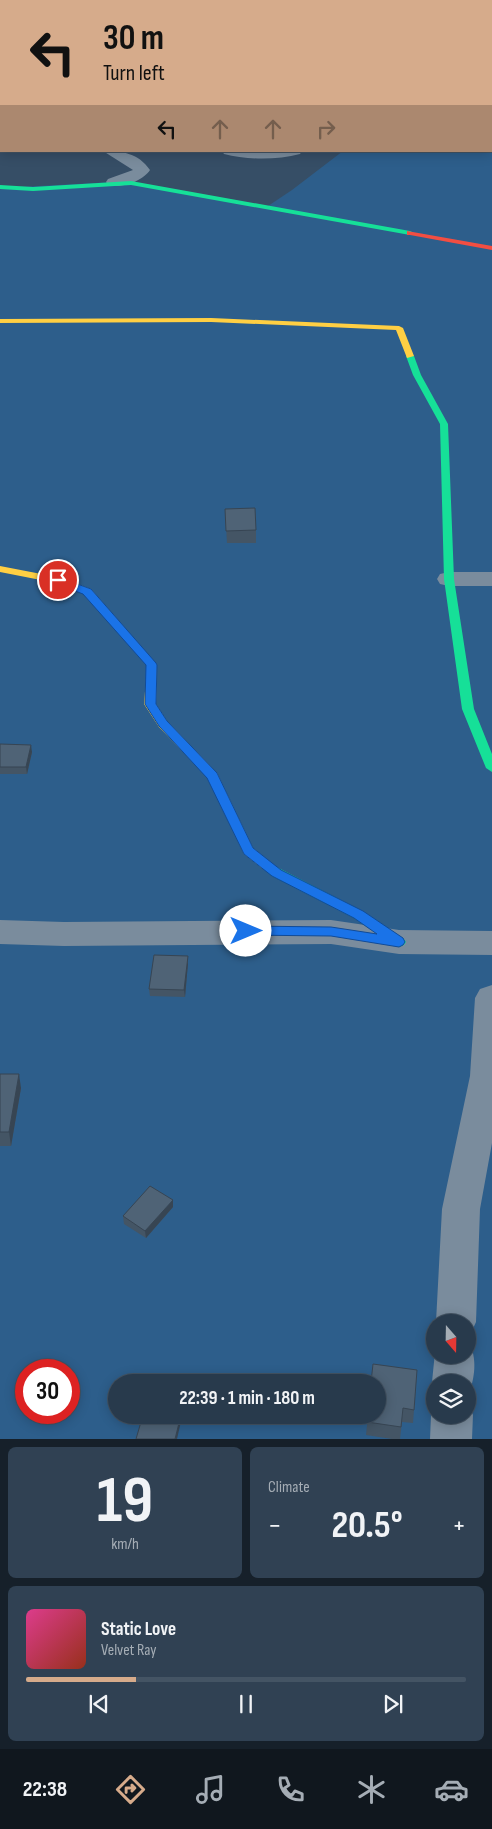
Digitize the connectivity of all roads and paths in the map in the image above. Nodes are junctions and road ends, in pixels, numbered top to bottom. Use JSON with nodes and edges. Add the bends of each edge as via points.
{"nodes":[{"id":1,"x":113,"y":152,"type":"edge"},
{"id":2,"x":245,"y":152,"type":"edge"},
{"id":3,"x":277,"y":152,"type":"edge"},
{"id":4,"x":114,"y":182,"type":"junction"},
{"id":5,"x":0,"y":187,"type":"edge"},
{"id":6,"x":492,"y":248,"type":"edge"},
{"id":7,"x":0,"y":321,"type":"edge"},
{"id":8,"x":0,"y":569,"type":"edge"},
{"id":9,"x":449,"y":579,"type":"junction"},
{"id":10,"x":492,"y":580,"type":"edge"},
{"id":11,"x":492,"y":768,"type":"edge"},
{"id":12,"x":0,"y":932,"type":"edge"},
{"id":13,"x":399,"y":942,"type":"junction"},
{"id":14,"x":492,"y":943,"type":"edge"},
{"id":15,"x":492,"y":998,"type":"edge"},
{"id":16,"x":456,"y":1314,"type":"edge"},
{"id":17,"x":452,"y":1424,"type":"edge"},
{"id":18,"x":451,"y":1439,"type":"edge"}],
"edges":[{"from":1,"to":4,"type":"street","via":[[142,170]]},
{"from":2,"to":3,"type":"street"},
{"from":4,"to":5,"type":"street","via":[[42,190]]},
{"from":4,"to":6,"type":"street","via":[[295,211]]},
{"from":7,"to":9,"type":"street","via":[[211,320],[399,328],[417,375],[444,424]]},
{"from":8,"to":13,"type":"street","via":[[58,580],[87,592],[152,665],[150,704],[163,724],[212,776],[248,851],[276,873],[359,915]]},
{"from":9,"to":10,"type":"street"},
{"from":9,"to":11,"type":"street","via":[[468,709]]},
{"from":12,"to":13,"type":"street","via":[[331,932]]},
{"from":13,"to":14,"type":"street"},
{"from":15,"to":16,"type":"street","via":[[487,1076],[461,1209]]},
{"from":17,"to":18,"type":"street"}]}
